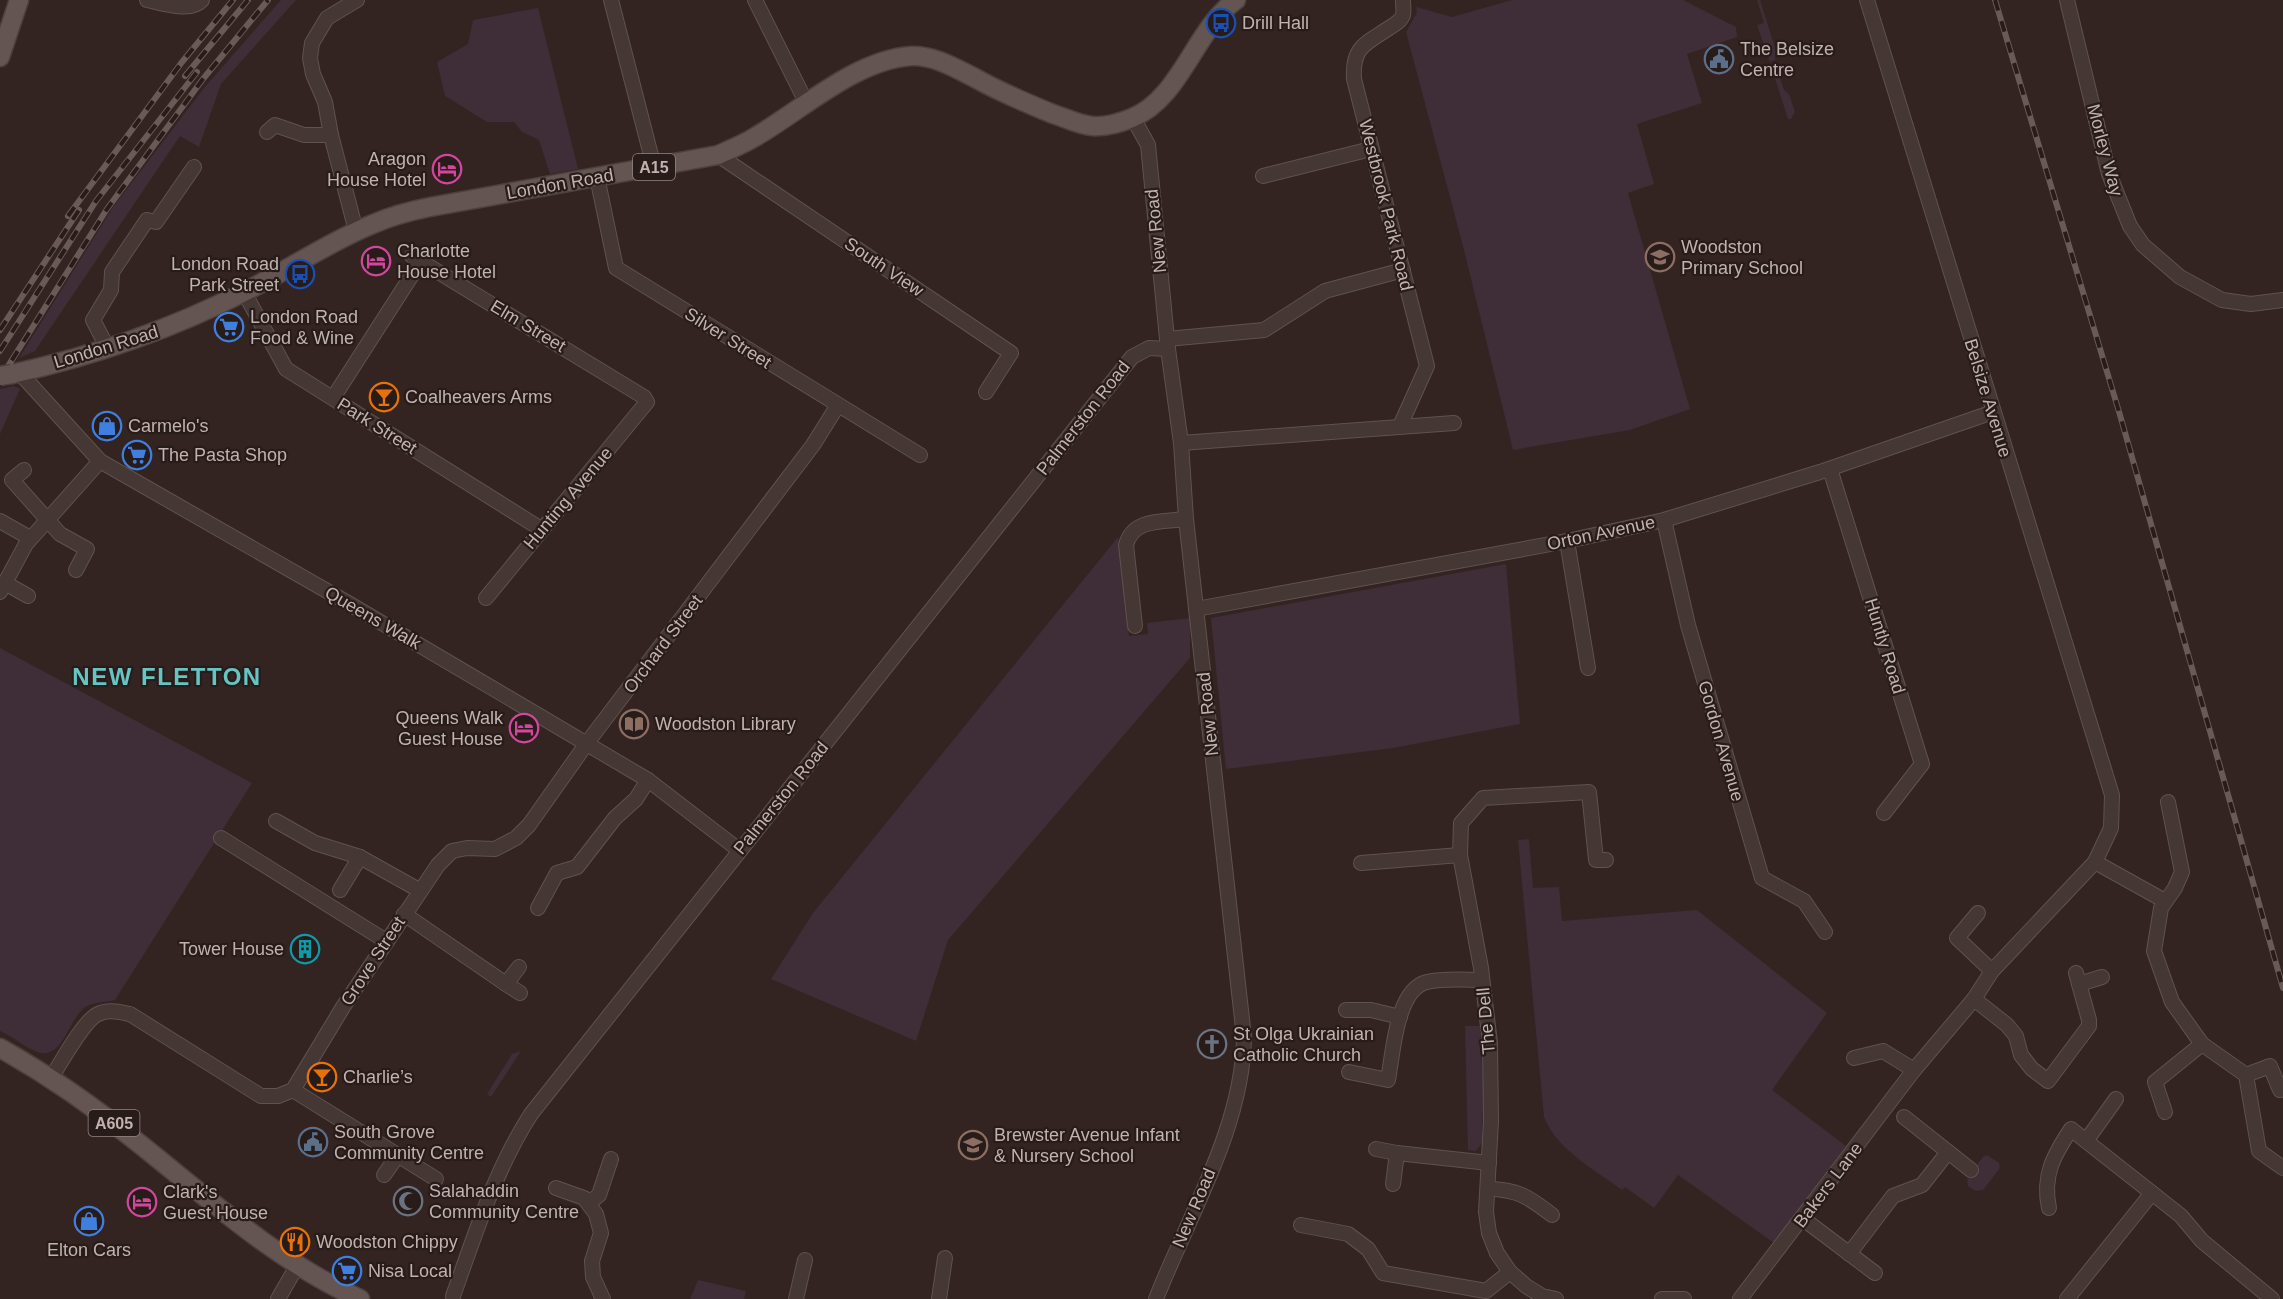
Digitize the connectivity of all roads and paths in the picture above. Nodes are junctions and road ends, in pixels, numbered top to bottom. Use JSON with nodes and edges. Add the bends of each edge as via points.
{"nodes":[{"id":1,"x":19,"y":0,"type":"edge"},
{"id":2,"x":147,"y":0,"type":"edge"},
{"id":3,"x":202,"y":0,"type":"edge"},
{"id":4,"x":357,"y":0,"type":"edge"},
{"id":5,"x":611,"y":0,"type":"edge"},
{"id":6,"x":755,"y":0,"type":"edge"},
{"id":7,"x":1236,"y":0,"type":"edge"},
{"id":8,"x":1403,"y":0,"type":"edge"},
{"id":9,"x":1867,"y":0,"type":"edge"},
{"id":10,"x":2067,"y":0,"type":"edge"},
{"id":11,"x":0,"y":57,"type":"edge"},
{"id":12,"x":806,"y":102,"type":"junction"},
{"id":13,"x":1133,"y":118,"type":"junction"},
{"id":14,"x":273,"y":123,"type":"dead end"},
{"id":15,"x":331,"y":135,"type":"junction"},
{"id":16,"x":1371,"y":149,"type":"junction"},
{"id":17,"x":718,"y":155,"type":"junction"},
{"id":18,"x":194,"y":167,"type":"dead end"},
{"id":19,"x":654,"y":167,"type":"junction"},
{"id":20,"x":1263,"y":176,"type":"dead end"},
{"id":21,"x":597,"y":177,"type":"junction"},
{"id":22,"x":356,"y":231,"type":"junction"},
{"id":23,"x":1403,"y":270,"type":"junction"},
{"id":24,"x":244,"y":292,"type":"junction"},
{"id":25,"x":2283,"y":300,"type":"edge"},
{"id":26,"x":1167,"y":344,"type":"junction"},
{"id":27,"x":108,"y":349,"type":"junction"},
{"id":28,"x":10,"y":374,"type":"edge"},
{"id":29,"x":986,"y":392,"type":"dead end"},
{"id":30,"x":644,"y":397,"type":"joint"},
{"id":31,"x":333,"y":398,"type":"junction"},
{"id":32,"x":838,"y":405,"type":"junction"},
{"id":33,"x":1993,"y":412,"type":"junction"},
{"id":34,"x":1454,"y":423,"type":"dead end"},
{"id":35,"x":1400,"y":426,"type":"junction"},
{"id":36,"x":1180,"y":443,"type":"junction"},
{"id":37,"x":920,"y":455,"type":"dead end"},
{"id":38,"x":100,"y":461,"type":"junction"},
{"id":39,"x":1830,"y":468,"type":"junction"},
{"id":40,"x":24,"y":470,"type":"dead end"},
{"id":41,"x":47,"y":518,"type":"junction"},
{"id":42,"x":1186,"y":519,"type":"junction"},
{"id":43,"x":0,"y":520,"type":"edge"},
{"id":44,"x":1664,"y":520,"type":"junction"},
{"id":45,"x":542,"y":529,"type":"junction"},
{"id":46,"x":30,"y":538,"type":"junction"},
{"id":47,"x":1567,"y":541,"type":"junction"},
{"id":48,"x":76,"y":570,"type":"dead end"},
{"id":49,"x":2,"y":587,"type":"edge"},
{"id":50,"x":28,"y":596,"type":"dead end"},
{"id":51,"x":486,"y":598,"type":"dead end"},
{"id":52,"x":1196,"y":609,"type":"junction"},
{"id":53,"x":1135,"y":626,"type":"dead end"},
{"id":54,"x":1588,"y":668,"type":"dead end"},
{"id":55,"x":587,"y":744,"type":"junction"},
{"id":56,"x":648,"y":780,"type":"junction"},
{"id":57,"x":2112,"y":795,"type":"joint"},
{"id":58,"x":2168,"y":802,"type":"dead end"},
{"id":59,"x":1884,"y":813,"type":"dead end"},
{"id":60,"x":276,"y":821,"type":"dead end"},
{"id":61,"x":221,"y":838,"type":"dead end"},
{"id":62,"x":467,"y":848,"type":"joint"},
{"id":63,"x":739,"y":850,"type":"junction"},
{"id":64,"x":1460,"y":855,"type":"junction"},
{"id":65,"x":360,"y":857,"type":"junction"},
{"id":66,"x":1606,"y":860,"type":"dead end"},
{"id":67,"x":2095,"y":862,"type":"junction"},
{"id":68,"x":1361,"y":863,"type":"dead end"},
{"id":69,"x":340,"y":890,"type":"dead end"},
{"id":70,"x":419,"y":890,"type":"junction"},
{"id":71,"x":2165,"y":901,"type":"junction"},
{"id":72,"x":538,"y":908,"type":"dead end"},
{"id":73,"x":1978,"y":913,"type":"dead end"},
{"id":74,"x":404,"y":914,"type":"junction"},
{"id":75,"x":1825,"y":933,"type":"dead end"},
{"id":76,"x":386,"y":941,"type":"junction"},
{"id":77,"x":519,"y":967,"type":"dead end"},
{"id":78,"x":1992,"y":971,"type":"junction"},
{"id":79,"x":2102,"y":977,"type":"dead end"},
{"id":80,"x":1482,"y":980,"type":"junction"},
{"id":81,"x":506,"y":984,"type":"junction"},
{"id":82,"x":520,"y":993,"type":"dead end"},
{"id":83,"x":1974,"y":999,"type":"junction"},
{"id":84,"x":1346,"y":1010,"type":"dead end"},
{"id":85,"x":1400,"y":1017,"type":"junction"},
{"id":86,"x":2202,"y":1044,"type":"junction"},
{"id":87,"x":0,"y":1048,"type":"edge"},
{"id":88,"x":1854,"y":1058,"type":"dead end"},
{"id":89,"x":1914,"y":1070,"type":"junction"},
{"id":90,"x":1349,"y":1072,"type":"dead end"},
{"id":91,"x":2246,"y":1075,"type":"junction"},
{"id":92,"x":51,"y":1078,"type":"junction"},
{"id":93,"x":2280,"y":1089,"type":"dead end"},
{"id":94,"x":293,"y":1090,"type":"junction"},
{"id":95,"x":2116,"y":1099,"type":"dead end"},
{"id":96,"x":2165,"y":1112,"type":"dead end"},
{"id":97,"x":1904,"y":1117,"type":"dead end"},
{"id":98,"x":2086,"y":1141,"type":"junction"},
{"id":99,"x":1376,"y":1149,"type":"dead end"},
{"id":100,"x":1948,"y":1152,"type":"junction"},
{"id":101,"x":1397,"y":1153,"type":"junction"},
{"id":102,"x":398,"y":1155,"type":"junction"},
{"id":103,"x":611,"y":1159,"type":"dead end"},
{"id":104,"x":1489,"y":1163,"type":"junction"},
{"id":105,"x":2283,"y":1168,"type":"edge"},
{"id":106,"x":1971,"y":1170,"type":"dead end"},
{"id":107,"x":384,"y":1175,"type":"dead end"},
{"id":108,"x":436,"y":1179,"type":"dead end"},
{"id":109,"x":1393,"y":1184,"type":"dead end"},
{"id":110,"x":556,"y":1188,"type":"dead end"},
{"id":111,"x":1488,"y":1189,"type":"junction"},
{"id":112,"x":2152,"y":1192,"type":"junction"},
{"id":113,"x":589,"y":1203,"type":"junction"},
{"id":114,"x":2049,"y":1208,"type":"dead end"},
{"id":115,"x":1552,"y":1215,"type":"dead end"},
{"id":116,"x":1802,"y":1218,"type":"junction"},
{"id":117,"x":1301,"y":1225,"type":"dead end"},
{"id":118,"x":1849,"y":1254,"type":"junction"},
{"id":119,"x":945,"y":1258,"type":"dead end"},
{"id":120,"x":805,"y":1260,"type":"dead end"},
{"id":121,"x":297,"y":1266,"type":"junction"},
{"id":122,"x":1510,"y":1272,"type":"junction"},
{"id":123,"x":1875,"y":1273,"type":"dead end"},
{"id":124,"x":453,"y":1296,"type":"dead end"},
{"id":125,"x":278,"y":1299,"type":"edge"},
{"id":126,"x":360,"y":1299,"type":"edge"},
{"id":127,"x":603,"y":1299,"type":"edge"},
{"id":128,"x":796,"y":1299,"type":"edge"},
{"id":129,"x":939,"y":1299,"type":"edge"},
{"id":130,"x":1156,"y":1299,"type":"edge"},
{"id":131,"x":1556,"y":1299,"type":"edge"},
{"id":132,"x":1662,"y":1299,"type":"edge"},
{"id":133,"x":1684,"y":1299,"type":"edge"},
{"id":134,"x":1740,"y":1299,"type":"edge"},
{"id":135,"x":2067,"y":1299,"type":"edge"},
{"id":136,"x":2272,"y":1299,"type":"edge"}],
"edges":[{"from":1,"to":11,"type":"main road"},
{"from":2,"to":3,"type":"street","via":[[188,6]]},
{"from":4,"to":15,"type":"street","via":[[327,18],[312,43],[313,74],[325,102]]},
{"from":5,"to":19,"type":"street"},
{"from":6,"to":12,"type":"street"},
{"from":7,"to":13,"type":"main road","name":"London Road","number":"A15","via":[[1221,14],[1163,95]]},
{"from":8,"to":16,"type":"street","name":"Westbrook Park Road","via":[[1402,16],[1365,44],[1353,63]]},
{"from":9,"to":33,"type":"street","name":"Belsize Avenue"},
{"from":10,"to":25,"type":"street","name":"Morley Way","via":[[2109,174],[2130,226],[2143,245],[2180,277],[2222,300],[2252,304]]},
{"from":12,"to":13,"type":"main road","name":"London Road","number":"A15","via":[[876,63],[912,56],[941,60],[996,89],[1082,124],[1103,126]]},
{"from":12,"to":17,"type":"main road","name":"London Road","number":"A15","via":[[755,138]]},
{"from":13,"to":26,"type":"street","name":"New Road","via":[[1148,145]]},
{"from":14,"to":15,"type":"street","via":[[304,135]]},
{"from":15,"to":22,"type":"street"},
{"from":16,"to":20,"type":"street"},
{"from":16,"to":23,"type":"street","name":"Westbrook Park Road"},
{"from":17,"to":19,"type":"main road","name":"London Road","number":"A15"},
{"from":17,"to":29,"type":"street","name":"South View","via":[[1011,353]]},
{"from":18,"to":27,"type":"street","via":[[156,222],[147,220],[112,272],[111,290],[93,320]]},
{"from":19,"to":21,"type":"main road","name":"London Road","number":"A15"},
{"from":21,"to":22,"type":"main road","name":"London Road","number":"A15","via":[[430,207]]},
{"from":21,"to":32,"type":"street","name":"Silver Street","via":[[616,268]]},
{"from":22,"to":24,"type":"main road","name":"London Road","number":"A15"},
{"from":23,"to":26,"type":"street","name":"Palmerston Road","via":[[1325,291],[1264,330]]},
{"from":23,"to":35,"type":"street","name":"Westbrook Park Road","via":[[1427,366]]},
{"from":24,"to":27,"type":"main road","name":"London Road","number":"A15"},
{"from":24,"to":31,"type":"street","name":"Park Street","via":[[286,369]]},
{"from":26,"to":36,"type":"street","name":"New Road"},
{"from":26,"to":63,"type":"street","name":"Palmerston Road","via":[[1132,357]]},
{"from":27,"to":28,"type":"main road","name":"London Road","number":"A15"},
{"from":28,"to":38,"type":"street","name":"Queens Walk"},
{"from":30,"to":31,"type":"street","name":"Elm Street","via":[[416,258]]},
{"from":30,"to":45,"type":"street","name":"Hunting Avenue","via":[[647,402]]},
{"from":31,"to":45,"type":"street","name":"Park Street"},
{"from":32,"to":37,"type":"street","name":"Silver Street"},
{"from":32,"to":55,"type":"street","name":"Orchard Street","via":[[813,445]]},
{"from":33,"to":39,"type":"street","name":"Orton Avenue"},
{"from":33,"to":57,"type":"street","name":"Belsize Avenue"},
{"from":34,"to":35,"type":"street"},
{"from":35,"to":36,"type":"street"},
{"from":36,"to":42,"type":"street","name":"New Road"},
{"from":38,"to":41,"type":"street"},
{"from":38,"to":55,"type":"street","name":"Queens Walk"},
{"from":39,"to":44,"type":"street","name":"Orton Avenue"},
{"from":39,"to":59,"type":"street","name":"Huntly Road","via":[[1922,764]]},
{"from":40,"to":41,"type":"street","via":[[12,480]]},
{"from":41,"to":46,"type":"street"},
{"from":41,"to":48,"type":"street","via":[[60,534],[87,549]]},
{"from":42,"to":52,"type":"street","name":"New Road"},
{"from":42,"to":53,"type":"street","via":[[1140,525],[1128,537]]},
{"from":43,"to":46,"type":"street"},
{"from":44,"to":47,"type":"street","name":"Orton Avenue"},
{"from":44,"to":75,"type":"street","name":"Gordon Avenue","via":[[1688,625],[1762,878],[1804,901]]},
{"from":45,"to":51,"type":"street","name":"Hunting Avenue"},
{"from":46,"to":49,"type":"street"},
{"from":47,"to":52,"type":"street","name":"Orton Avenue"},
{"from":47,"to":54,"type":"street"},
{"from":49,"to":50,"type":"street"},
{"from":52,"to":130,"type":"street","name":"New Road","via":[[1244,1062],[1215,1159]]},
{"from":55,"to":56,"type":"street","name":"Queens Walk"},
{"from":55,"to":62,"type":"street","name":"Orchard Street","via":[[516,838],[495,849]]},
{"from":56,"to":63,"type":"street","name":"Queens Walk"},
{"from":56,"to":72,"type":"street","via":[[577,867],[557,873]]},
{"from":57,"to":67,"type":"street","name":"Bakers Lane","via":[[2111,828]]},
{"from":58,"to":71,"type":"street","via":[[2181,872]]},
{"from":60,"to":65,"type":"street","via":[[315,843]]},
{"from":61,"to":76,"type":"street"},
{"from":62,"to":70,"type":"street","name":"Grove Street","via":[[452,851]]},
{"from":63,"to":124,"type":"street","name":"Palmerston Road","via":[[531,1114],[481,1216]]},
{"from":64,"to":66,"type":"street","name":"The Dell","via":[[1461,823],[1483,798],[1589,792],[1596,860]]},
{"from":64,"to":68,"type":"street"},
{"from":64,"to":80,"type":"street","name":"The Dell"},
{"from":65,"to":69,"type":"street"},
{"from":65,"to":70,"type":"street"},
{"from":67,"to":71,"type":"street"},
{"from":67,"to":78,"type":"street","name":"Bakers Lane"},
{"from":70,"to":74,"type":"street","name":"Grove Street"},
{"from":71,"to":86,"type":"street","via":[[2154,951],[2172,1002]]},
{"from":73,"to":78,"type":"street","via":[[1957,938]]},
{"from":74,"to":76,"type":"street","name":"Grove Street"},
{"from":74,"to":81,"type":"street"},
{"from":76,"to":94,"type":"street","name":"Grove Street"},
{"from":77,"to":81,"type":"street"},
{"from":78,"to":83,"type":"street","name":"Bakers Lane"},
{"from":79,"to":83,"type":"street","via":[[2077,979],[2089,1026],[2044,1086],[2021,1055],[2012,1030]]},
{"from":80,"to":85,"type":"street","via":[[1424,982],[1403,1004]]},
{"from":80,"to":104,"type":"street","name":"The Dell","via":[[1490,1043]]},
{"from":81,"to":82,"type":"street"},
{"from":83,"to":89,"type":"street","name":"Bakers Lane"},
{"from":84,"to":85,"type":"street","via":[[1371,1010]]},
{"from":85,"to":90,"type":"street","via":[[1388,1080]]},
{"from":86,"to":91,"type":"street"},
{"from":86,"to":96,"type":"street","via":[[2155,1082]]},
{"from":87,"to":92,"type":"main road","number":"A605"},
{"from":88,"to":89,"type":"street","via":[[1883,1051]]},
{"from":89,"to":116,"type":"street","name":"Bakers Lane"},
{"from":91,"to":93,"type":"street","via":[[2270,1066]]},
{"from":91,"to":105,"type":"street","via":[[2259,1151]]},
{"from":92,"to":94,"type":"street","via":[[88,1021],[98,1013],[111,1011],[130,1014],[261,1096],[278,1096]]},
{"from":92,"to":121,"type":"main road","number":"A605"},
{"from":94,"to":102,"type":"street"},
{"from":95,"to":98,"type":"street"},
{"from":97,"to":100,"type":"street"},
{"from":98,"to":112,"type":"street"},
{"from":98,"to":114,"type":"street","via":[[2071,1129],[2061,1145],[2046,1178]]},
{"from":99,"to":101,"type":"street"},
{"from":100,"to":106,"type":"street"},
{"from":100,"to":118,"type":"street","via":[[1922,1185],[1893,1196]]},
{"from":101,"to":104,"type":"street"},
{"from":101,"to":109,"type":"street"},
{"from":102,"to":107,"type":"street"},
{"from":102,"to":108,"type":"street"},
{"from":103,"to":113,"type":"street","via":[[599,1195]]},
{"from":104,"to":111,"type":"street","name":"The Dell"},
{"from":110,"to":113,"type":"street"},
{"from":111,"to":115,"type":"street","via":[[1505,1189],[1527,1196]]},
{"from":111,"to":122,"type":"street","name":"The Dell","via":[[1488,1233]]},
{"from":112,"to":135,"type":"street"},
{"from":112,"to":136,"type":"street","via":[[2181,1216],[2202,1241]]},
{"from":113,"to":127,"type":"street","via":[[601,1233],[592,1261],[593,1276]]},
{"from":116,"to":118,"type":"street"},
{"from":116,"to":134,"type":"street","name":"Bakers Lane"},
{"from":117,"to":122,"type":"street","via":[[1348,1234],[1368,1249],[1383,1273],[1486,1291]]},
{"from":118,"to":123,"type":"street"},
{"from":119,"to":129,"type":"street"},
{"from":120,"to":128,"type":"street"},
{"from":121,"to":125,"type":"street"},
{"from":121,"to":126,"type":"main road","number":"A605"},
{"from":122,"to":131,"type":"street","name":"The Dell","via":[[1542,1296]]},
{"from":132,"to":133,"type":"street"}]}
